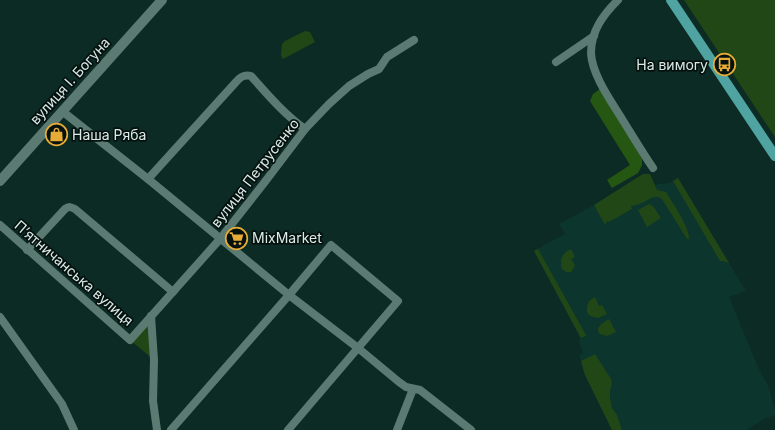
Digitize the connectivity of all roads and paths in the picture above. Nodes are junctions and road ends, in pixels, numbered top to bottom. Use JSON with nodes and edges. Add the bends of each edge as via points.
{"nodes":[{"id":1,"x":162,"y":0,"type":"edge"},
{"id":2,"x":618,"y":0,"type":"edge"},
{"id":3,"x":671,"y":0,"type":"edge"},
{"id":4,"x":594,"y":36,"type":"junction"},
{"id":5,"x":414,"y":40,"type":"dead end"},
{"id":6,"x":556,"y":62,"type":"dead end"},
{"id":7,"x":62,"y":111,"type":"junction"},
{"id":8,"x":305,"y":129,"type":"junction"},
{"id":9,"x":775,"y":156,"type":"edge"},
{"id":10,"x":653,"y":168,"type":"dead end"},
{"id":11,"x":148,"y":179,"type":"junction"},
{"id":12,"x":0,"y":181,"type":"edge"},
{"id":13,"x":0,"y":225,"type":"edge"},
{"id":14,"x":220,"y":239,"type":"junction"},
{"id":15,"x":27,"y":250,"type":"junction"},
{"id":16,"x":173,"y":292,"type":"junction"},
{"id":17,"x":289,"y":295,"type":"junction"},
{"id":18,"x":151,"y":316,"type":"junction"},
{"id":19,"x":0,"y":317,"type":"edge"},
{"id":20,"x":130,"y":340,"type":"joint"},
{"id":21,"x":358,"y":348,"type":"junction"},
{"id":22,"x":413,"y":389,"type":"junction"},
{"id":23,"x":74,"y":430,"type":"edge"},
{"id":24,"x":157,"y":430,"type":"edge"},
{"id":25,"x":170,"y":430,"type":"edge"},
{"id":26,"x":288,"y":430,"type":"edge"},
{"id":27,"x":397,"y":430,"type":"edge"},
{"id":28,"x":471,"y":430,"type":"edge"}],
"edges":[{"from":1,"to":7,"type":"street","name":"вулиця І. Богуна"},
{"from":2,"to":4,"type":"street","via":[[599,23]]},
{"from":3,"to":9,"type":"main road"},
{"from":4,"to":6,"type":"street"},
{"from":4,"to":10,"type":"street","via":[[591,53],[602,86]]},
{"from":5,"to":8,"type":"street","name":"вулиця Петрусенко","via":[[387,57],[379,69],[349,86]]},
{"from":7,"to":11,"type":"street"},
{"from":7,"to":12,"type":"street","name":"вулиця І. Богуна"},
{"from":8,"to":11,"type":"street","via":[[281,110],[250,76],[243,76]]},
{"from":8,"to":14,"type":"street","name":"вулиця Петрусенко"},
{"from":11,"to":14,"type":"street"},
{"from":13,"to":15,"type":"street","name":"Пʼятничанська вулиця"},
{"from":14,"to":16,"type":"street","name":"вулиця Петрусенко"},
{"from":14,"to":17,"type":"street"},
{"from":15,"to":16,"type":"street","via":[[64,209],[72,207]]},
{"from":15,"to":20,"type":"street","name":"Пʼятничанська вулиця"},
{"from":16,"to":18,"type":"street","name":"вулиця Петрусенко"},
{"from":17,"to":21,"type":"street"},
{"from":17,"to":21,"type":"street","via":[[331,245],[398,301]]},
{"from":17,"to":25,"type":"street"},
{"from":18,"to":20,"type":"street","name":"вулиця Петрусенко"},
{"from":18,"to":24,"type":"street"},
{"from":19,"to":23,"type":"street","via":[[62,404]]},
{"from":21,"to":22,"type":"street","via":[[398,382]]},
{"from":21,"to":26,"type":"street"},
{"from":22,"to":27,"type":"street"},
{"from":22,"to":28,"type":"street","via":[[420,390]]}]}
